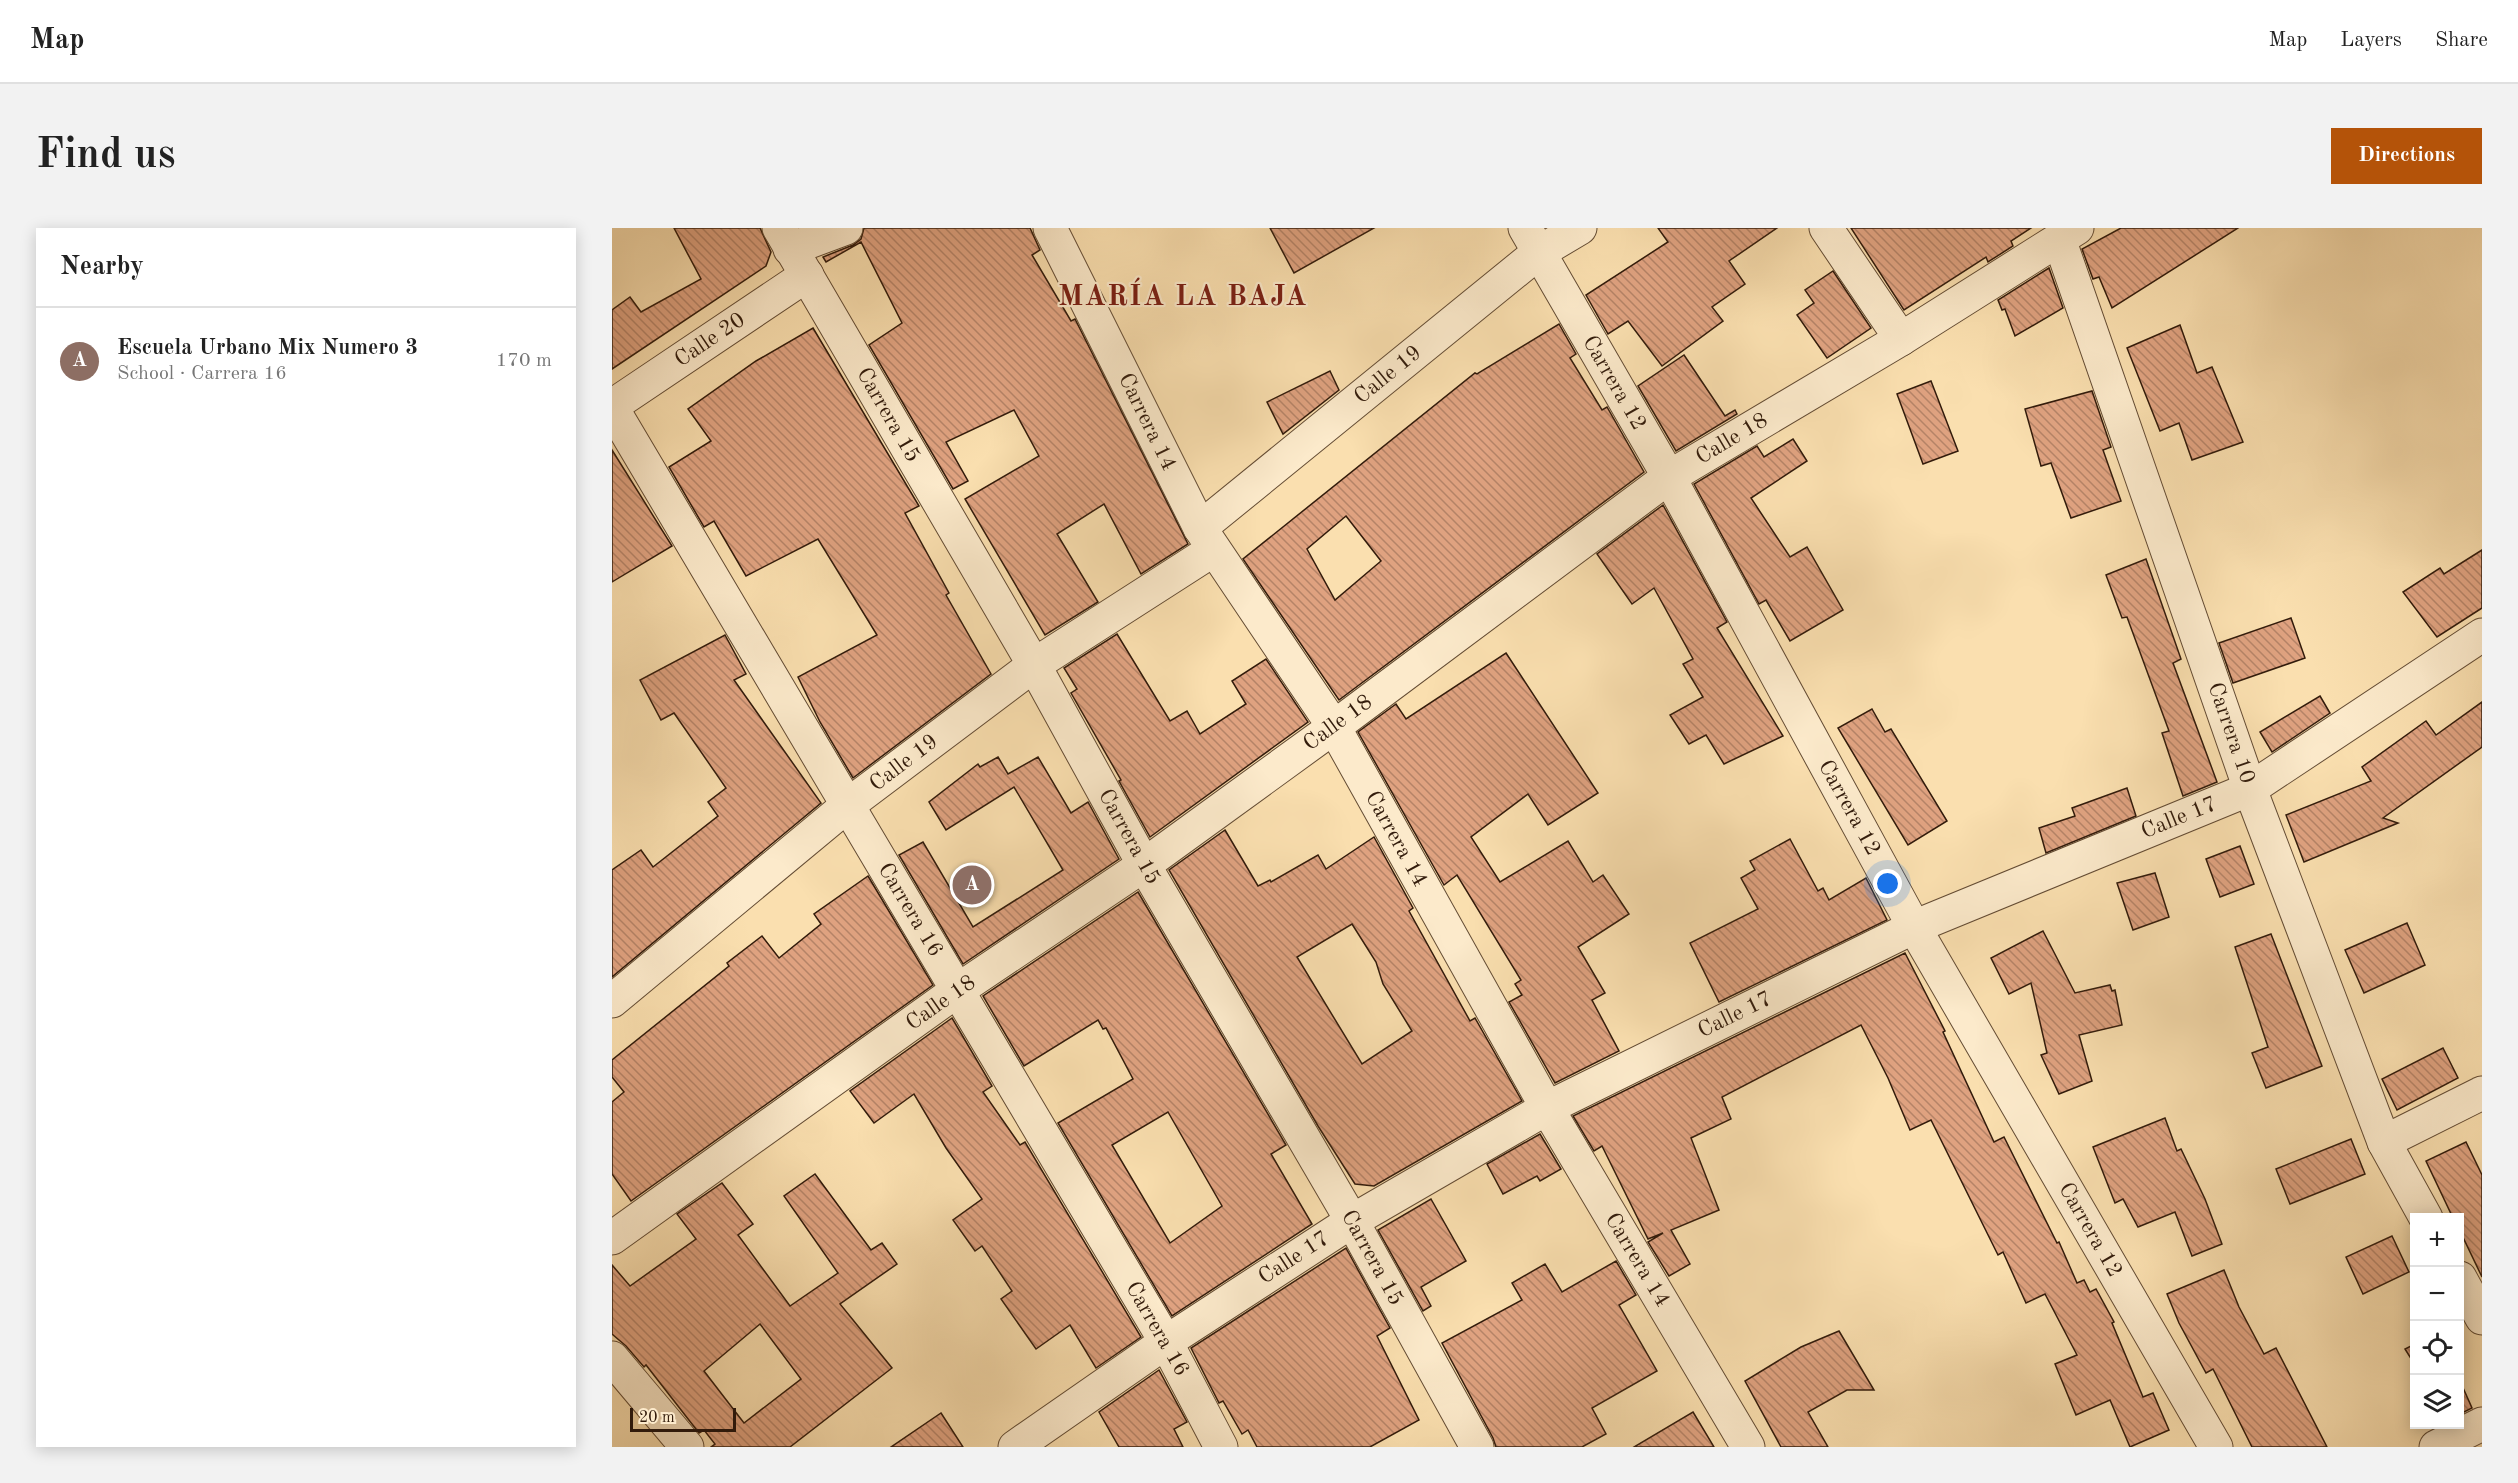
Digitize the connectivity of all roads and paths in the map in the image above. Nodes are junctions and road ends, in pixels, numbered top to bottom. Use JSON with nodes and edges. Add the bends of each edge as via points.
{"nodes":[{"id":1,"x":846,"y":228,"type":"edge"},
{"id":2,"x":1050,"y":228,"type":"edge"},
{"id":3,"x":1580,"y":228,"type":"edge"},
{"id":4,"x":1826,"y":228,"type":"edge"},
{"id":5,"x":2068,"y":234,"type":"edge"},
{"id":6,"x":1531,"y":240,"type":"edge"},
{"id":7,"x":792,"y":250,"type":"edge"},
{"id":8,"x":1901,"y":339,"type":"junction"},
{"id":9,"x":612,"y":407,"type":"edge"},
{"id":10,"x":1669,"y":477,"type":"junction"},
{"id":11,"x":1206,"y":539,"type":"junction"},
{"id":12,"x":2482,"y":635,"type":"edge"},
{"id":13,"x":1034,"y":665,"type":"junction"},
{"id":14,"x":1334,"y":727,"type":"junction"},
{"id":15,"x":2250,"y":789,"type":"junction"},
{"id":16,"x":848,"y":805,"type":"junction"},
{"id":17,"x":1144,"y":865,"type":"junction"},
{"id":18,"x":1914,"y":927,"type":"junction"},
{"id":19,"x":958,"y":990,"type":"junction"},
{"id":20,"x":612,"y":1001,"type":"edge"},
{"id":21,"x":2482,"y":1093,"type":"edge"},
{"id":22,"x":1547,"y":1108,"type":"junction"},
{"id":23,"x":2384,"y":1142,"type":"junction"},
{"id":24,"x":2423,"y":1213,"type":"edge"},
{"id":25,"x":1352,"y":1221,"type":"junction"},
{"id":26,"x":612,"y":1238,"type":"edge"},
{"id":27,"x":2464,"y":1285,"type":"edge"},
{"id":28,"x":2482,"y":1318,"type":"edge"},
{"id":29,"x":1166,"y":1342,"type":"junction"},
{"id":30,"x":612,"y":1358,"type":"edge"},
{"id":31,"x":2482,"y":1424,"type":"edge"},
{"id":32,"x":687,"y":1447,"type":"edge"},
{"id":33,"x":1015,"y":1447,"type":"edge"},
{"id":34,"x":1221,"y":1447,"type":"edge"},
{"id":35,"x":1477,"y":1447,"type":"edge"},
{"id":36,"x":1748,"y":1447,"type":"edge"},
{"id":37,"x":2216,"y":1447,"type":"edge"},
{"id":38,"x":2436,"y":1447,"type":"edge"}],
"edges":[{"from":1,"to":7,"type":"street","name":"Calle 20"},
{"from":2,"to":11,"type":"street","name":"Carrera 14"},
{"from":3,"to":6,"type":"street","name":"Calle 19"},
{"from":4,"to":8,"type":"street"},
{"from":5,"to":8,"type":"street","name":"Calle 18"},
{"from":5,"to":15,"type":"street","name":"Carrera 10"},
{"from":6,"to":10,"type":"street","name":"Carrera 12"},
{"from":6,"to":11,"type":"street","name":"Calle 19"},
{"from":7,"to":9,"type":"street","name":"Calle 20"},
{"from":7,"to":13,"type":"street","name":"Carrera 15"},
{"from":8,"to":10,"type":"street","name":"Calle 18"},
{"from":9,"to":16,"type":"street","name":"Carrera 16"},
{"from":10,"to":14,"type":"street","name":"Calle 18"},
{"from":10,"to":18,"type":"street","name":"Carrera 12"},
{"from":11,"to":13,"type":"street","name":"Calle 19"},
{"from":11,"to":14,"type":"street","name":"Carrera 14"},
{"from":12,"to":15,"type":"street","name":"Calle 17"},
{"from":13,"to":16,"type":"street","name":"Calle 19"},
{"from":13,"to":17,"type":"street","name":"Carrera 15"},
{"from":14,"to":17,"type":"street","name":"Calle 18"},
{"from":14,"to":22,"type":"street","name":"Carrera 14"},
{"from":15,"to":18,"type":"street","name":"Calle 17"},
{"from":15,"to":23,"type":"street","name":"Carrera 10"},
{"from":16,"to":19,"type":"street","name":"Carrera 16"},
{"from":16,"to":20,"type":"street","name":"Calle 19"},
{"from":17,"to":19,"type":"street","name":"Calle 18"},
{"from":17,"to":25,"type":"street","name":"Carrera 15"},
{"from":18,"to":22,"type":"street","name":"Calle 17"},
{"from":18,"to":37,"type":"street","name":"Carrera 12"},
{"from":19,"to":26,"type":"street","name":"Calle 18"},
{"from":19,"to":29,"type":"street","name":"Carrera 16"},
{"from":21,"to":23,"type":"street"},
{"from":22,"to":25,"type":"street","name":"Calle 17"},
{"from":22,"to":36,"type":"street","name":"Carrera 14"},
{"from":23,"to":24,"type":"street","name":"Carrera 10"},
{"from":25,"to":29,"type":"street","name":"Calle 17"},
{"from":25,"to":35,"type":"street","name":"Carrera 15"},
{"from":27,"to":28,"type":"street"},
{"from":29,"to":33,"type":"street","name":"Calle 17"},
{"from":29,"to":34,"type":"street","name":"Carrera 16"},
{"from":30,"to":32,"type":"street"},
{"from":31,"to":38,"type":"street"}]}
